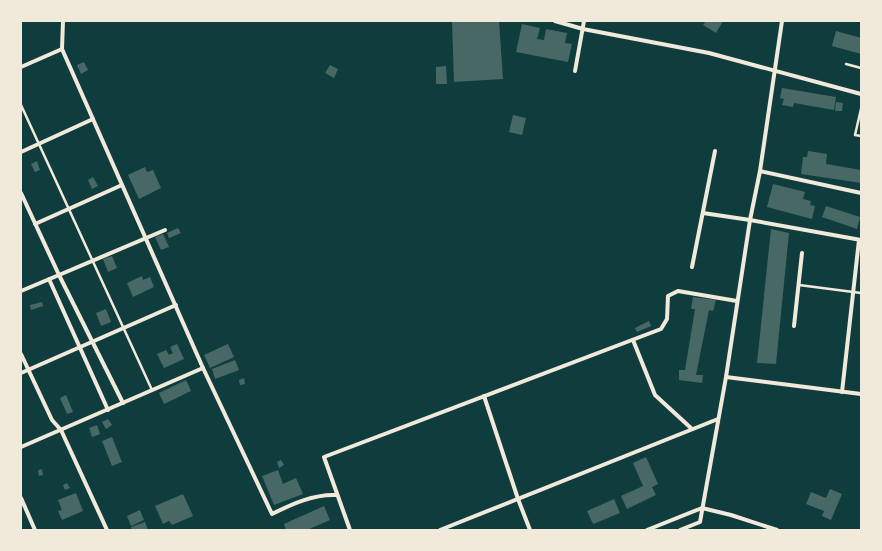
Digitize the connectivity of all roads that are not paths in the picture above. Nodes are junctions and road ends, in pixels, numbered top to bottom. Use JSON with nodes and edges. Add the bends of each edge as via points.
{"nodes":[{"id":1,"x":63,"y":21,"type":"edge"},
{"id":2,"x":555,"y":21,"type":"edge"},
{"id":3,"x":584,"y":21,"type":"edge"},
{"id":4,"x":782,"y":21,"type":"edge"},
{"id":5,"x":583,"y":28,"type":"junction"},
{"id":6,"x":62,"y":49,"type":"junction"},
{"id":7,"x":846,"y":64,"type":"dead end"},
{"id":8,"x":21,"y":67,"type":"edge"},
{"id":9,"x":861,"y":68,"type":"edge"},
{"id":10,"x":575,"y":71,"type":"dead end"},
{"id":11,"x":776,"y":71,"type":"junction"},
{"id":12,"x":861,"y":94,"type":"edge"},
{"id":13,"x":21,"y":104,"type":"edge"},
{"id":14,"x":861,"y":109,"type":"edge"},
{"id":15,"x":93,"y":119,"type":"junction"},
{"id":16,"x":861,"y":136,"type":"edge"},
{"id":17,"x":39,"y":143,"type":"junction"},
{"id":18,"x":715,"y":151,"type":"dead end"},
{"id":19,"x":21,"y":152,"type":"edge"},
{"id":20,"x":760,"y":171,"type":"junction"},
{"id":21,"x":122,"y":185,"type":"junction"},
{"id":22,"x":861,"y":192,"type":"edge"},
{"id":23,"x":21,"y":193,"type":"edge"},
{"id":24,"x":69,"y":209,"type":"junction"},
{"id":25,"x":703,"y":213,"type":"junction"},
{"id":26,"x":750,"y":220,"type":"junction"},
{"id":27,"x":35,"y":224,"type":"junction"},
{"id":28,"x":165,"y":230,"type":"dead end"},
{"id":29,"x":146,"y":238,"type":"junction"},
{"id":30,"x":860,"y":240,"type":"edge"},
{"id":31,"x":802,"y":253,"type":"dead end"},
{"id":32,"x":93,"y":260,"type":"junction"},
{"id":33,"x":692,"y":267,"type":"dead end"},
{"id":34,"x":59,"y":275,"type":"junction"},
{"id":35,"x":49,"y":279,"type":"junction"},
{"id":36,"x":798,"y":285,"type":"junction"},
{"id":37,"x":21,"y":291,"type":"edge"},
{"id":38,"x":852,"y":292,"type":"junction"},
{"id":39,"x":861,"y":293,"type":"edge"},
{"id":40,"x":737,"y":301,"type":"junction"},
{"id":41,"x":176,"y":305,"type":"junction"},
{"id":42,"x":794,"y":326,"type":"dead end"},
{"id":43,"x":124,"y":328,"type":"junction"},
{"id":44,"x":633,"y":340,"type":"junction"},
{"id":45,"x":92,"y":342,"type":"junction"},
{"id":46,"x":80,"y":347,"type":"junction"},
{"id":47,"x":21,"y":354,"type":"edge"},
{"id":48,"x":203,"y":368,"type":"junction"},
{"id":49,"x":28,"y":370,"type":"junction"},
{"id":50,"x":21,"y":373,"type":"edge"},
{"id":51,"x":726,"y":376,"type":"junction"},
{"id":52,"x":152,"y":390,"type":"junction"},
{"id":53,"x":842,"y":392,"type":"junction"},
{"id":54,"x":861,"y":394,"type":"edge"},
{"id":55,"x":484,"y":396,"type":"junction"},
{"id":56,"x":123,"y":403,"type":"junction"},
{"id":57,"x":108,"y":410,"type":"junction"},
{"id":58,"x":718,"y":419,"type":"junction"},
{"id":59,"x":61,"y":430,"type":"junction"},
{"id":60,"x":692,"y":430,"type":"junction"},
{"id":61,"x":21,"y":448,"type":"edge"},
{"id":62,"x":336,"y":495,"type":"junction"},
{"id":63,"x":21,"y":498,"type":"edge"},
{"id":64,"x":518,"y":499,"type":"junction"},
{"id":65,"x":702,"y":508,"type":"junction"},
{"id":66,"x":35,"y":530,"type":"edge"},
{"id":67,"x":107,"y":530,"type":"edge"},
{"id":68,"x":350,"y":530,"type":"edge"},
{"id":69,"x":440,"y":530,"type":"edge"},
{"id":70,"x":530,"y":530,"type":"edge"},
{"id":71,"x":647,"y":530,"type":"edge"},
{"id":72,"x":680,"y":530,"type":"edge"},
{"id":73,"x":776,"y":530,"type":"edge"}],
"edges":[{"from":1,"to":6,"type":"street"},
{"from":2,"to":5,"type":"street"},
{"from":3,"to":5,"type":"street"},
{"from":4,"to":11,"type":"street"},
{"from":5,"to":10,"type":"street"},
{"from":5,"to":11,"type":"street","via":[[710,53]]},
{"from":6,"to":8,"type":"street"},
{"from":6,"to":15,"type":"street"},
{"from":7,"to":9,"type":"lane"},
{"from":11,"to":12,"type":"street"},
{"from":11,"to":20,"type":"street"},
{"from":13,"to":17,"type":"lane"},
{"from":14,"to":16,"type":"lane","via":[[855,135]]},
{"from":15,"to":17,"type":"street"},
{"from":15,"to":21,"type":"street"},
{"from":17,"to":19,"type":"street"},
{"from":17,"to":24,"type":"lane"},
{"from":18,"to":25,"type":"street"},
{"from":20,"to":22,"type":"street"},
{"from":20,"to":26,"type":"street"},
{"from":21,"to":24,"type":"street"},
{"from":21,"to":29,"type":"street"},
{"from":23,"to":27,"type":"street"},
{"from":24,"to":27,"type":"street"},
{"from":24,"to":32,"type":"lane"},
{"from":25,"to":26,"type":"street"},
{"from":25,"to":33,"type":"street"},
{"from":26,"to":30,"type":"street"},
{"from":26,"to":40,"type":"street"},
{"from":27,"to":34,"type":"street"},
{"from":28,"to":29,"type":"street"},
{"from":29,"to":32,"type":"street"},
{"from":29,"to":41,"type":"street"},
{"from":30,"to":38,"type":"street"},
{"from":31,"to":36,"type":"street"},
{"from":32,"to":34,"type":"street"},
{"from":32,"to":43,"type":"lane"},
{"from":34,"to":35,"type":"street"},
{"from":34,"to":45,"type":"street"},
{"from":35,"to":37,"type":"street"},
{"from":35,"to":46,"type":"street"},
{"from":36,"to":38,"type":"lane"},
{"from":36,"to":42,"type":"street"},
{"from":38,"to":39,"type":"lane"},
{"from":38,"to":53,"type":"street"},
{"from":40,"to":44,"type":"street","via":[[678,291],[668,296],[667,319],[661,329]]},
{"from":40,"to":51,"type":"street"},
{"from":41,"to":43,"type":"street"},
{"from":41,"to":48,"type":"street"},
{"from":43,"to":45,"type":"street"},
{"from":43,"to":52,"type":"lane"},
{"from":44,"to":55,"type":"street"},
{"from":44,"to":60,"type":"street","via":[[655,395]]},
{"from":45,"to":46,"type":"street"},
{"from":45,"to":56,"type":"street"},
{"from":46,"to":49,"type":"street"},
{"from":46,"to":57,"type":"street"},
{"from":47,"to":49,"type":"street"},
{"from":48,"to":52,"type":"street"},
{"from":48,"to":62,"type":"street","via":[[272,514],[291,504],[323,494]]},
{"from":49,"to":50,"type":"street"},
{"from":49,"to":59,"type":"street","via":[[52,420]]},
{"from":51,"to":53,"type":"street"},
{"from":51,"to":58,"type":"street"},
{"from":52,"to":56,"type":"street"},
{"from":53,"to":54,"type":"street"},
{"from":55,"to":62,"type":"street","via":[[324,457]]},
{"from":55,"to":64,"type":"street"},
{"from":56,"to":57,"type":"street"},
{"from":57,"to":59,"type":"street"},
{"from":58,"to":60,"type":"street"},
{"from":58,"to":65,"type":"street"},
{"from":59,"to":61,"type":"street"},
{"from":59,"to":67,"type":"street"},
{"from":60,"to":64,"type":"street"},
{"from":62,"to":68,"type":"street"},
{"from":63,"to":66,"type":"street"},
{"from":64,"to":69,"type":"street"},
{"from":64,"to":70,"type":"street"},
{"from":65,"to":71,"type":"street"},
{"from":65,"to":72,"type":"street","via":[[700,522]]},
{"from":65,"to":73,"type":"street"}]}
